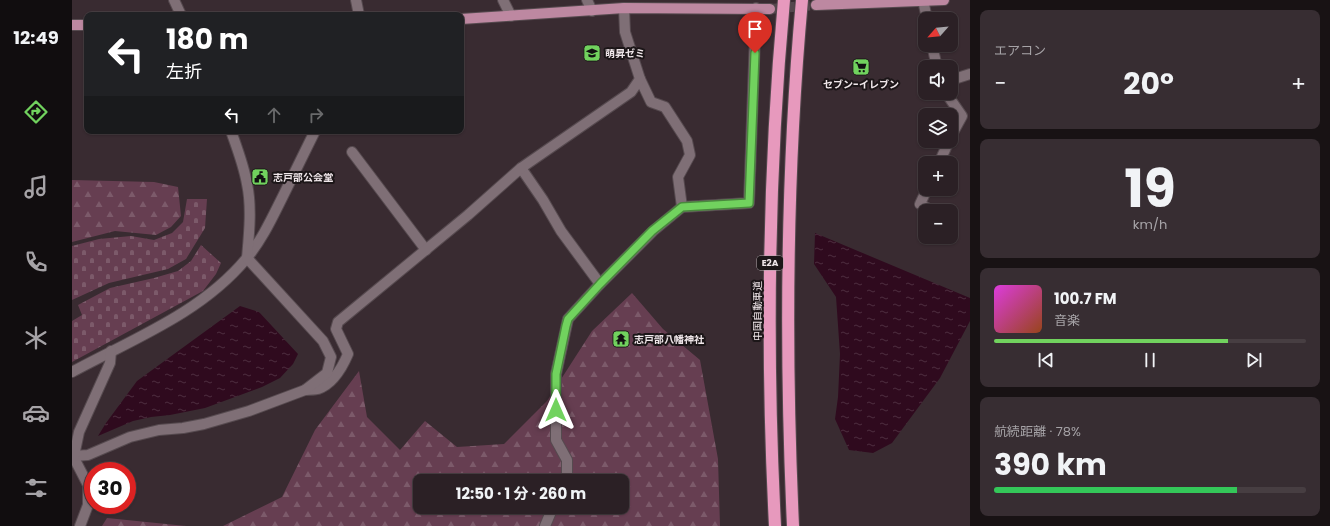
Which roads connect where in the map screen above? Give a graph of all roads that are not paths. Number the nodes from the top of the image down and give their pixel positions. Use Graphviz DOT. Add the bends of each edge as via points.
graph roads {
  1 [pos="174,0"];
  2 [pos="356,0"];
  3 [pos="503,0"];
  4 [pos="587,0"];
  5 [pos="784,0"];
  6 [pos="802,0"];
  7 [pos="923,0"];
  8 [pos="944,0"];
  9 [pos="831,2"];
  10 [pos="816,5"];
  11 [pos="624,8"];
  12 [pos="756,8"];
  13 [pos="770,8"];
  14 [pos="592,11"];
  15 [pos="180,12"];
  16 [pos="358,12"];
  17 [pos="926,12"];
  18 [pos="511,16"];
  19 [pos="464,19"];
  20 [pos="72,25"];
  21 [pos="84,25"];
  22 [pos="970,74"];
  23 [pos="958,78"];
  24 [pos="640,79"];
  25 [pos="958,110"];
  26 [pos="958,123"];
  27 [pos="232,134"];
  28 [pos="314,134"];
  29 [pos="352,152"];
  30 [pos="521,168"];
  31 [pos="682,207"];
  32 [pos="426,250"];
  33 [pos="247,258"];
  34 [pos="600,284"];
  35 [pos="111,351"];
  36 [pos="72,372"];
  37 [pos="305,390"];
  38 [pos="73,455"];
  39 [pos="567,474"];
  40 [pos="550,514"];
  41 [pos="80,526"];
  42 [pos="545,526"];
  43 [pos="775,526"];
  44 [pos="793,526"];
  1 -- 15 [label="street"];
  2 -- 16 [label="street"];
  3 -- 18 [label="street"];
  4 -- 14 [label="street"];
  5 -- 43 [label="highway, 中国自動車道 / E2A" via="776,112 769,298"];
  6 -- 44 [label="highway, E2A" via="789,204 787,296"];
  7 -- 8 [label="main road"];
  7 -- 9 [label="main road"];
  7 -- 17 [label="street"];
  9 -- 10 [label="main road"];
  11 -- 12 [label="main road"];
  11 -- 14 [label="main road"];
  11 -- 24 [label="street" via="625,32"];
  12 -- 13 [label="main road"];
  12 -- 31 [label="street" via="749,203"];
  14 -- 18 [label="main road"];
  18 -- 19 [label="main road"];
  20 -- 21 [label="main road"];
  22 -- 23 [label="street"];
  24 -- 30 [label="street" via="631,92"];
  24 -- 31 [label="street" via="651,102 665,107 687,141 690,155 678,177"];
  25 -- 26 [label="street" via="962,116"];
  27 -- 33 [label="street" via="248,185"];
  28 -- 33 [label="street" via="268,227"];
  29 -- 32 [label="street"];
  30 -- 32 [label="street"];
  30 -- 34 [label="street" via="561,231"];
  31 -- 34 [label="street" via="652,231"];
  32 -- 37 [label="street" via="338,322 336,329 348,354 341,369 331,381 317,390"];
  33 -- 35 [label="street" via="227,280 203,300"];
  33 -- 37 [label="street" via="323,341 331,357 327,373"];
  34 -- 39 [label="street" via="568,319 556,374 556,440 567,460"];
  35 -- 36 [label="street"];
  35 -- 38 [label="street" via="110,363 79,432"];
  37 -- 38 [label="street" via="249,411 204,424 159,430 130,437 88,455"];
  38 -- 41 [label="street" via="88,485 88,505"];
  40 -- 42 [label="street"];
}
